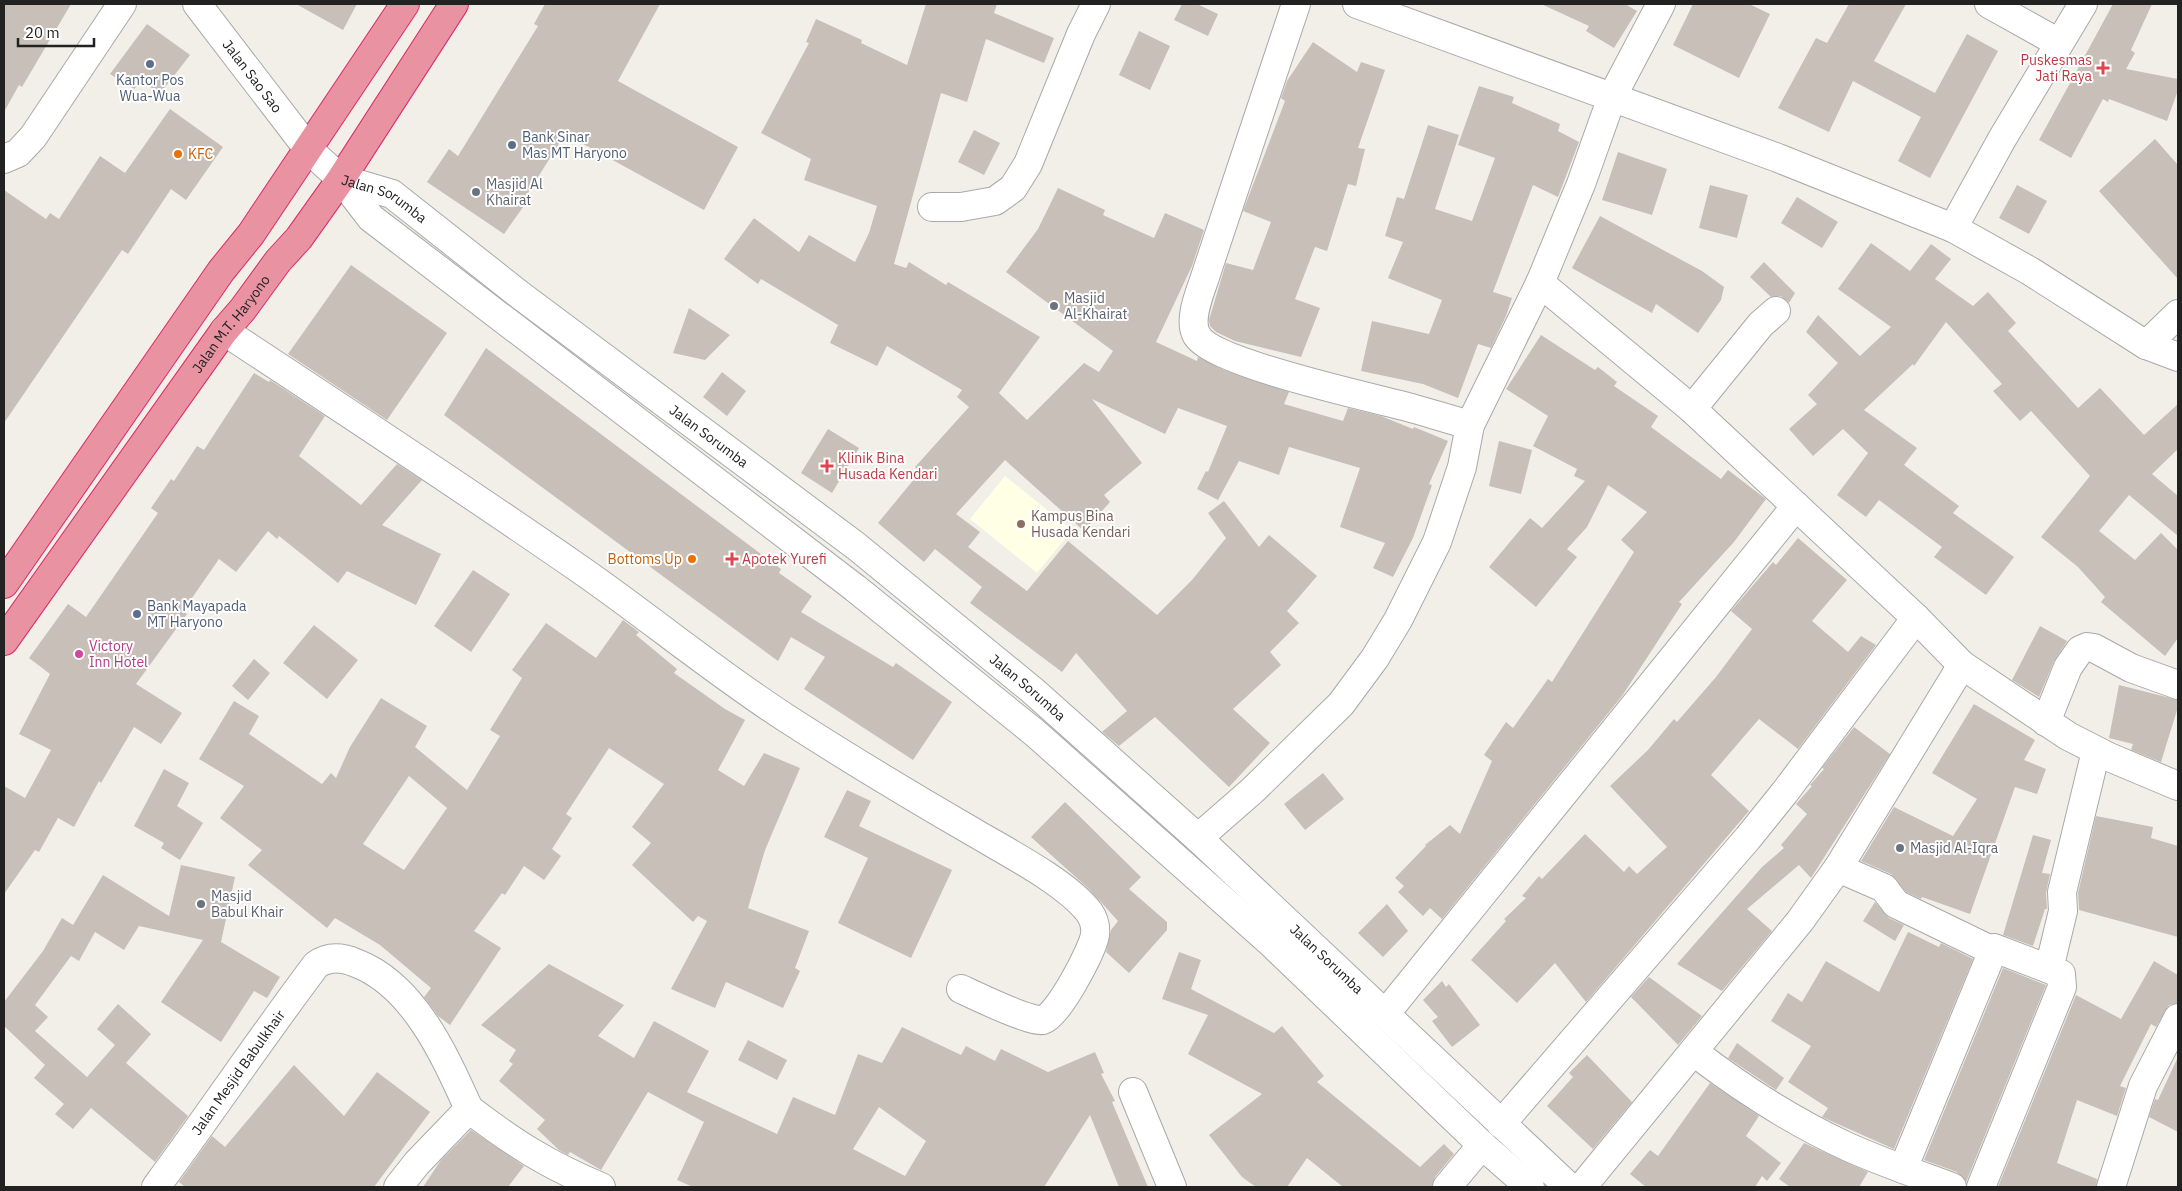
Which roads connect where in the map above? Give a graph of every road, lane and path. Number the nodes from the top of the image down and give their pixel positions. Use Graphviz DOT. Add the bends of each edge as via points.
graph roads {
  1 [pos="122,4"];
  2 [pos="197,4"];
  3 [pos="405,4"];
  4 [pos="454,4"];
  5 [pos="1096,4"];
  6 [pos="1296,4"];
  7 [pos="1357,4"];
  8 [pos="1661,4"];
  9 [pos="1989,4"];
  10 [pos="2083,4"];
  11 [pos="2059,43"];
  12 [pos="1612,97"];
  13 [pos="309,150"];
  14 [pos="4,159"];
  15 [pos="341,179"];
  16 [pos="932,207"];
  17 [pos="1953,228"];
  18 [pos="1540,283"];
  19 [pos="1776,311"];
  20 [pos="2178,314"];
  21 [pos="224,331"];
  22 [pos="2146,345"];
  23 [pos="2178,357"];
  24 [pos="1692,409"];
  25 [pos="1470,425"];
  26 [pos="1796,506"];
  27 [pos="4,584"];
  28 [pos="1916,618"];
  29 [pos="4,641"];
  30 [pos="1962,665"];
  31 [pos="2178,684"];
  32 [pos="2046,722"];
  33 [pos="2096,751"];
  34 [pos="2178,786"];
  35 [pos="1198,838"];
  36 [pos="1838,868"];
  37 [pos="1295,947"];
  38 [pos="1993,951"];
  39 [pos="2049,969"];
  40 [pos="962,989"];
  41 [pos="1386,1014"];
  42 [pos="2178,1018"];
  43 [pos="1694,1052"];
  44 [pos="1133,1092"];
  45 [pos="469,1109"];
  46 [pos="1501,1124"];
  47 [pos="1482,1145"];
  48 [pos="1903,1169"];
  49 [pos="156,1187"];
  50 [pos="398,1187"];
  51 [pos="601,1187"];
  52 [pos="1172,1187"];
  53 [pos="1447,1187"];
  54 [pos="1530,1187"];
  55 [pos="1569,1187"];
  56 [pos="1582,1187"];
  57 [pos="1952,1187"];
  58 [pos="1981,1187"];
  59 [pos="2110,1187"];
  1 -- 14 [label="street" via="33,137 18,152"];
  2 -- 13 [label="street, Jalan Sao Sao"];
  3 -- 13 [label="highway"];
  4 -- 15 [label="highway, Jalan M.T. Haryono"];
  5 -- 16 [label="street" via="1080,34 1028,164 1013,188 995,201"];
  6 -- 25 [label="street" via="1207,271 1194,329 1201,341 1225,353 1302,382 1406,406"];
  7 -- 12 [label="street"];
  8 -- 12 [label="street"];
  9 -- 11 [label="street"];
  10 -- 11 [label="street"];
  11 -- 17 [label="street"];
  12 -- 17 [label="street"];
  12 -- 18 [label="street"];
  13 -- 15 [label="street, Jalan Sao Sao"];
  13 -- 27 [label="highway" via="251,234 220,271"];
  15 -- 21 [label="highway, Jalan M.T. Haryono"];
  15 -- 35 [label="street, Jalan Sorumba" via="392,194 520,295 856,546 1032,690"];
  15 -- 37 [label="street, Jalan Sorumba" via="371,218 855,588"];
  17 -- 22 [label="street" via="2030,271"];
  18 -- 24 [label="street"];
  18 -- 25 [label="street"];
  19 -- 24 [label="street" via="1761,324"];
  20 -- 22 [label="street"];
  21 -- 29 [label="highway, Jalan M.T. Haryono"];
  21 -- 40 [label="street" via="445,475 756,698 862,766 1021,860 1073,896 1095,922 1092,948 1049,1018 1035,1021"];
  22 -- 23 [label="street"];
  24 -- 26 [label="street"];
  25 -- 35 [label="street" via="1462,467 1437,542 1375,658 1342,704"];
  26 -- 28 [label="street"];
  26 -- 41 [label="street"];
  28 -- 30 [label="street"];
  28 -- 46 [label="street" via="1760,823"];
  30 -- 32 [label="street"];
  30 -- 36 [label="street"];
  31 -- 32 [label="street" via="2131,668 2087,647 2080,650 2068,667"];
  32 -- 33 [label="street"];
  33 -- 34 [label="street"];
  33 -- 39 [label="street" via="2062,892 2063,911"];
  35 -- 37 [label="street, Jalan Sorumba"];
  36 -- 38 [label="street" via="1884,888 1896,904"];
  36 -- 43 [label="street"];
  37 -- 41 [label="street, Jalan Sorumba"];
  37 -- 47 [label="street, Jalan Sorumba"];
  38 -- 39 [label="street" via="1994,948"];
  38 -- 48 [label="street"];
  39 -- 58 [label="street" via="2061,974 2062,987"];
  41 -- 46 [label="street, Jalan Sorumba"];
  42 -- 59 [label="street" via="2143,1086"];
  43 -- 48 [label="street" via="1773,1107 1845,1146"];
  43 -- 56 [label="street"];
  44 -- 52 [label="street"];
  45 -- 49 [label="street, Jalan Mesjid Babulkhair" via="430,1030 395,988 372,969 350,960 324,959 278,1016"];
  45 -- 50 [label="street"];
  45 -- 51 [label="street" via="517,1146"];
  46 -- 55 [label="street, Jalan Sorumba"];
  47 -- 53 [label="street"];
  47 -- 54 [label="street, Jalan Sorumba"];
  48 -- 57 [label="street"];
}
